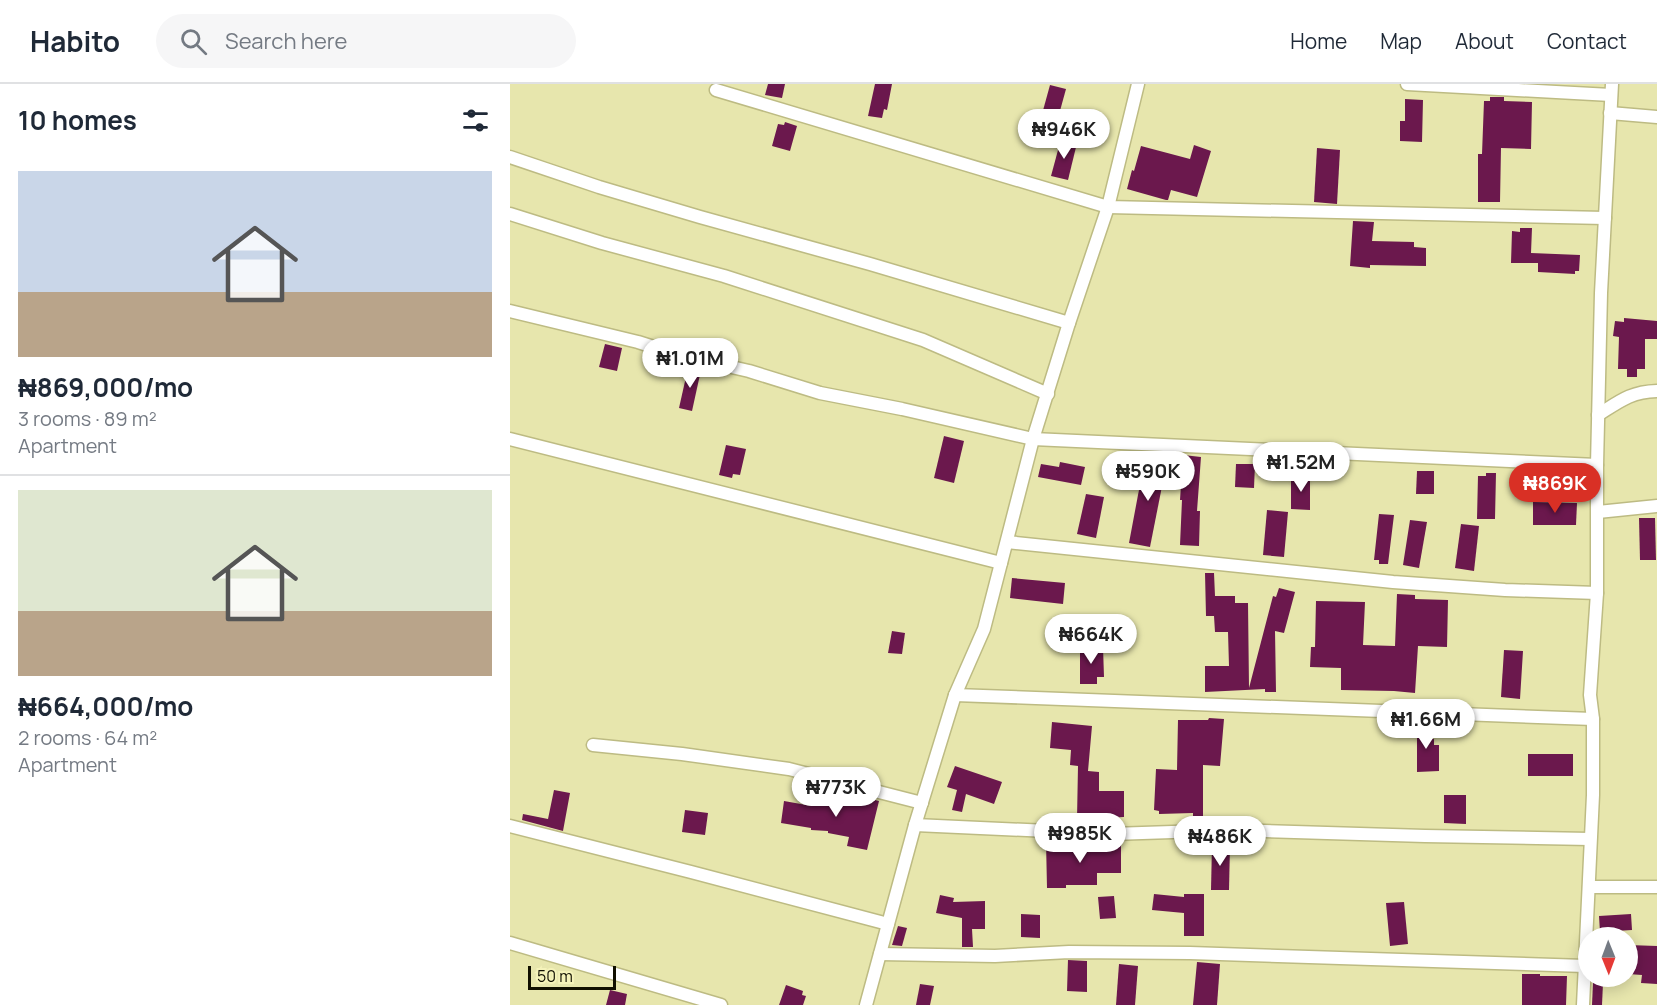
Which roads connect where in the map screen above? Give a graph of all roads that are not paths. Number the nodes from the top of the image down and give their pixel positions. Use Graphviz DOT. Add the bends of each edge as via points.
graph roads {
  1 [pos="1138,84"];
  2 [pos="1407,84"];
  3 [pos="1611,89"];
  4 [pos="716,90"];
  5 [pos="1610,113"];
  6 [pos="1657,117"];
  7 [pos="510,157"];
  8 [pos="1108,207"];
  9 [pos="510,214"];
  10 [pos="1605,218"];
  11 [pos="510,311"];
  12 [pos="1069,323"];
  13 [pos="1657,390"];
  14 [pos="1048,394"];
  15 [pos="1598,415"];
  16 [pos="510,439"];
  17 [pos="1033,439"];
  18 [pos="1597,465"];
  19 [pos="1657,506"];
  20 [pos="1598,512"];
  21 [pos="1007,542"];
  22 [pos="1001,563"];
  23 [pos="1597,593"];
  24 [pos="955,695"];
  25 [pos="1593,719"];
  26 [pos="593,745"];
  27 [pos="922,803"];
  28 [pos="915,825"];
  29 [pos="510,826"];
  30 [pos="1590,839"];
  31 [pos="1589,887"];
  32 [pos="1657,887"];
  33 [pos="888,924"];
  34 [pos="1587,927"];
  35 [pos="510,943"];
  36 [pos="880,954"];
  37 [pos="1578,966"];
  38 [pos="1584,987"];
  39 [pos="721,1005"];
  40 [pos="866,1005"];
  41 [pos="1583,1005"];
  1 -- 8 [label="street"];
  2 -- 3 [label="street"];
  3 -- 5 [label="street"];
  4 -- 8 [label="street"];
  5 -- 6 [label="street"];
  5 -- 10 [label="street"];
  7 -- 12 [label="street" via="700,217"];
  8 -- 10 [label="street"];
  8 -- 12 [label="street"];
  9 -- 14 [label="street" via="724,276 923,340"];
  10 -- 15 [label="street"];
  11 -- 17 [label="street" via="749,371 820,393"];
  12 -- 14 [label="street"];
  13 -- 15 [label="street" via="1640,391"];
  14 -- 17 [label="street"];
  15 -- 18 [label="street"];
  16 -- 22 [label="street"];
  17 -- 18 [label="street"];
  17 -- 21 [label="street"];
  18 -- 20 [label="street"];
  19 -- 20 [label="street"];
  20 -- 23 [label="street"];
  21 -- 22 [label="street"];
  21 -- 23 [label="street" via="1393,582"];
  22 -- 24 [label="street" via="984,629"];
  23 -- 25 [label="street" via="1590,695"];
  24 -- 25 [label="street"];
  24 -- 27 [label="street"];
  25 -- 30 [label="street"];
  26 -- 27 [label="street" via="789,769"];
  27 -- 28 [label="street"];
  28 -- 30 [label="street" via="1112,834 1233,830"];
  28 -- 33 [label="street"];
  29 -- 33 [label="street"];
  30 -- 31 [label="street"];
  31 -- 32 [label="street"];
  31 -- 34 [label="street"];
  33 -- 36 [label="street"];
  35 -- 39 [label="street"];
  36 -- 37 [label="street" via="1190,953"];
  36 -- 40 [label="street"];
  38 -- 41 [label="street"];
}
